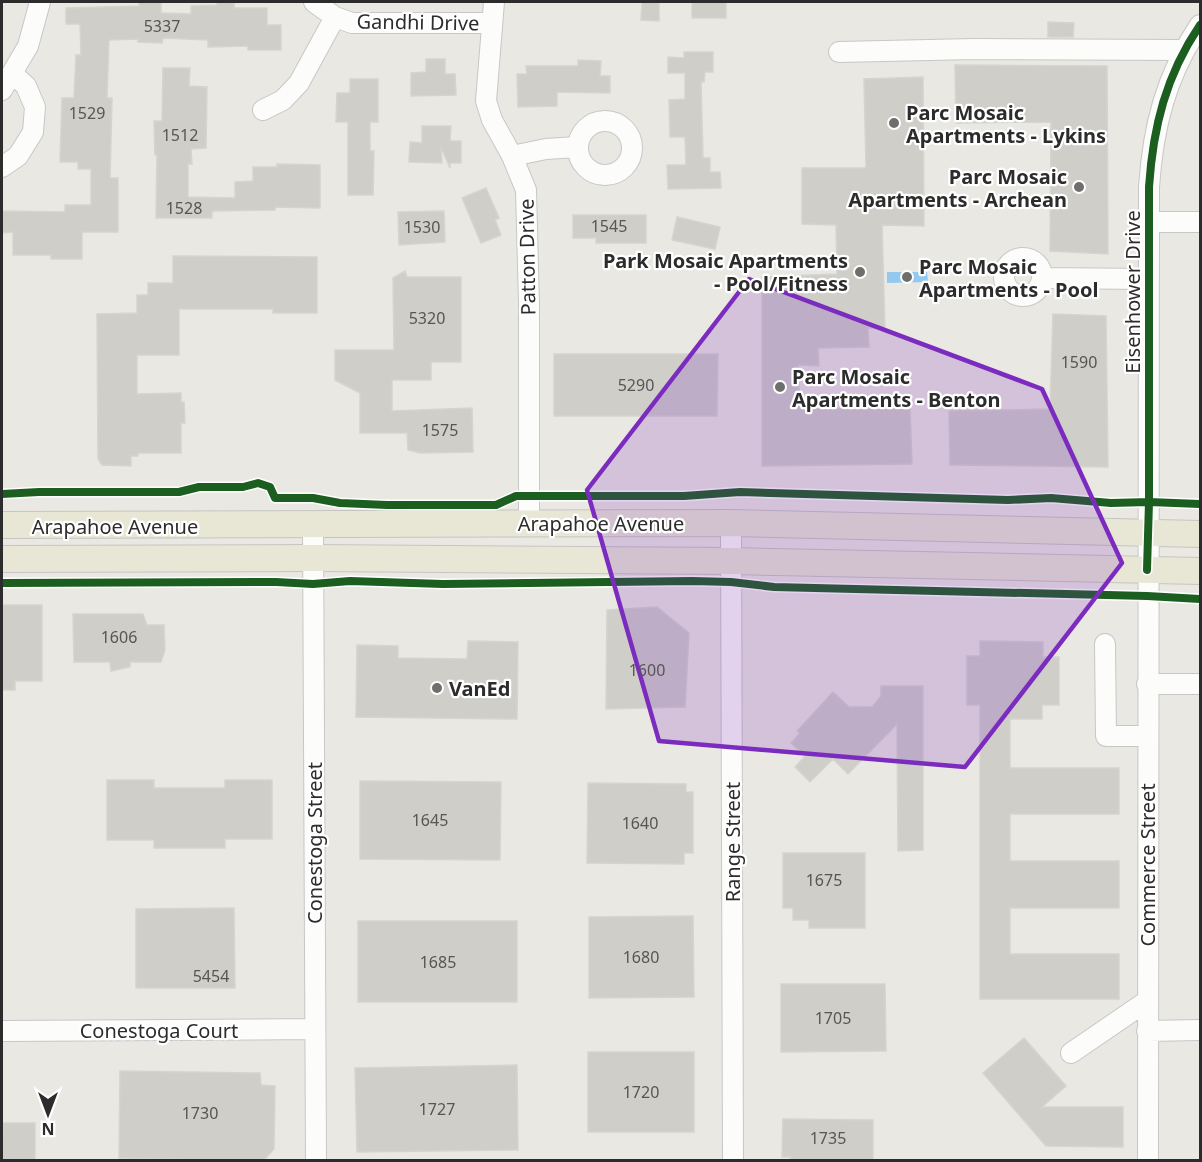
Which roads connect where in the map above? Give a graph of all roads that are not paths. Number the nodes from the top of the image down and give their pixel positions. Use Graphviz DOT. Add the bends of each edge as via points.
graph roads {
  1 [pos="40,2"];
  2 [pos="314,2"];
  3 [pos="494,2"];
  4 [pos="335,17"];
  5 [pos="491,23"];
  6 [pos="1200,24"];
  7 [pos="1183,50"];
  8 [pos="839,52"];
  9 [pos="7,82"];
  10 [pos="263,110"];
  11 [pos="578,147"];
  12 [pos="512,156"];
  13 [pos="2,166"];
  14 [pos="1149,222"];
  15 [pos="1200,222"];
  16 [pos="1043,278"];
  17 [pos="1149,279"];
  18 [pos="528,523"];
  19 [pos="731,523"];
  20 [pos="2,525"];
  21 [pos="313,525"];
  22 [pos="1148,532"];
  23 [pos="1200,534"];
  24 [pos="2,558"];
  25 [pos="313,558"];
  26 [pos="731,561"];
  27 [pos="1147,570"];
  28 [pos="1200,571"];
  29 [pos="1105,644"];
  30 [pos="1147,684"];
  31 [pos="1200,684"];
  32 [pos="1147,736"];
  33 [pos="1148,1001"];
  34 [pos="315,1029"];
  35 [pos="1148,1030"];
  36 [pos="1200,1030"];
  37 [pos="2,1031"];
  38 [pos="1071,1053"];
  39 [pos="316,1161"];
  40 [pos="733,1161"];
  41 [pos="1148,1161"];
  1 -- 9 [label="street" via="28,46"];
  2 -- 4 [label="street, Gandhi Drive"];
  3 -- 5 [label="street, Patton Drive"];
  4 -- 5 [label="street, Gandhi Drive" via="352,23"];
  4 -- 10 [label="street" via="299,83 283,100"];
  5 -- 12 [label="street, Patton Drive" via="486,101"];
  6 -- 7 [label="street, Eisenhower Drive"];
  7 -- 8 [label="street"];
  7 -- 14 [label="street, Eisenhower Drive" via="1165,95 1152,147"];
  9 -- 13 [label="street" via="26,87 35,107 33,132 18,156"];
  11 -- 12 [label="street"];
  12 -- 18 [label="street, Patton Drive" via="526,190 528,228"];
  14 -- 15 [label="street"];
  14 -- 17 [label="street, Eisenhower Drive"];
  16 -- 17 [label="street"];
  17 -- 22 [label="street, Eisenhower Drive"];
  18 -- 19 [label="main road, Arapahoe Avenue"];
  18 -- 21 [label="main road, Arapahoe Avenue"];
  19 -- 22 [label="main road, Arapahoe Avenue"];
  19 -- 26 [label="street, Range Street"];
  20 -- 21 [label="main road, Arapahoe Avenue"];
  21 -- 25 [label="street, Conestoga Street"];
  22 -- 23 [label="main road, Arapahoe Avenue"];
  22 -- 27 [label="street, Eisenhower Drive"];
  24 -- 25 [label="main road, Arapahoe Avenue"];
  25 -- 26 [label="main road, Arapahoe Avenue"];
  25 -- 34 [label="street, Conestoga Street"];
  26 -- 27 [label="main road, Arapahoe Avenue"];
  26 -- 40 [label="street, Range Street"];
  27 -- 28 [label="main road, Arapahoe Avenue"];
  27 -- 30 [label="street, Commerce Street"];
  29 -- 32 [label="street" via="1106,736"];
  30 -- 31 [label="street"];
  30 -- 32 [label="street, Commerce Street"];
  32 -- 33 [label="street, Commerce Street"];
  33 -- 35 [label="street, Commerce Street"];
  33 -- 38 [label="street"];
  34 -- 37 [label="street, Conestoga Court"];
  34 -- 39 [label="street, Conestoga Street"];
  35 -- 36 [label="street"];
  35 -- 41 [label="street, Commerce Street"];
}
